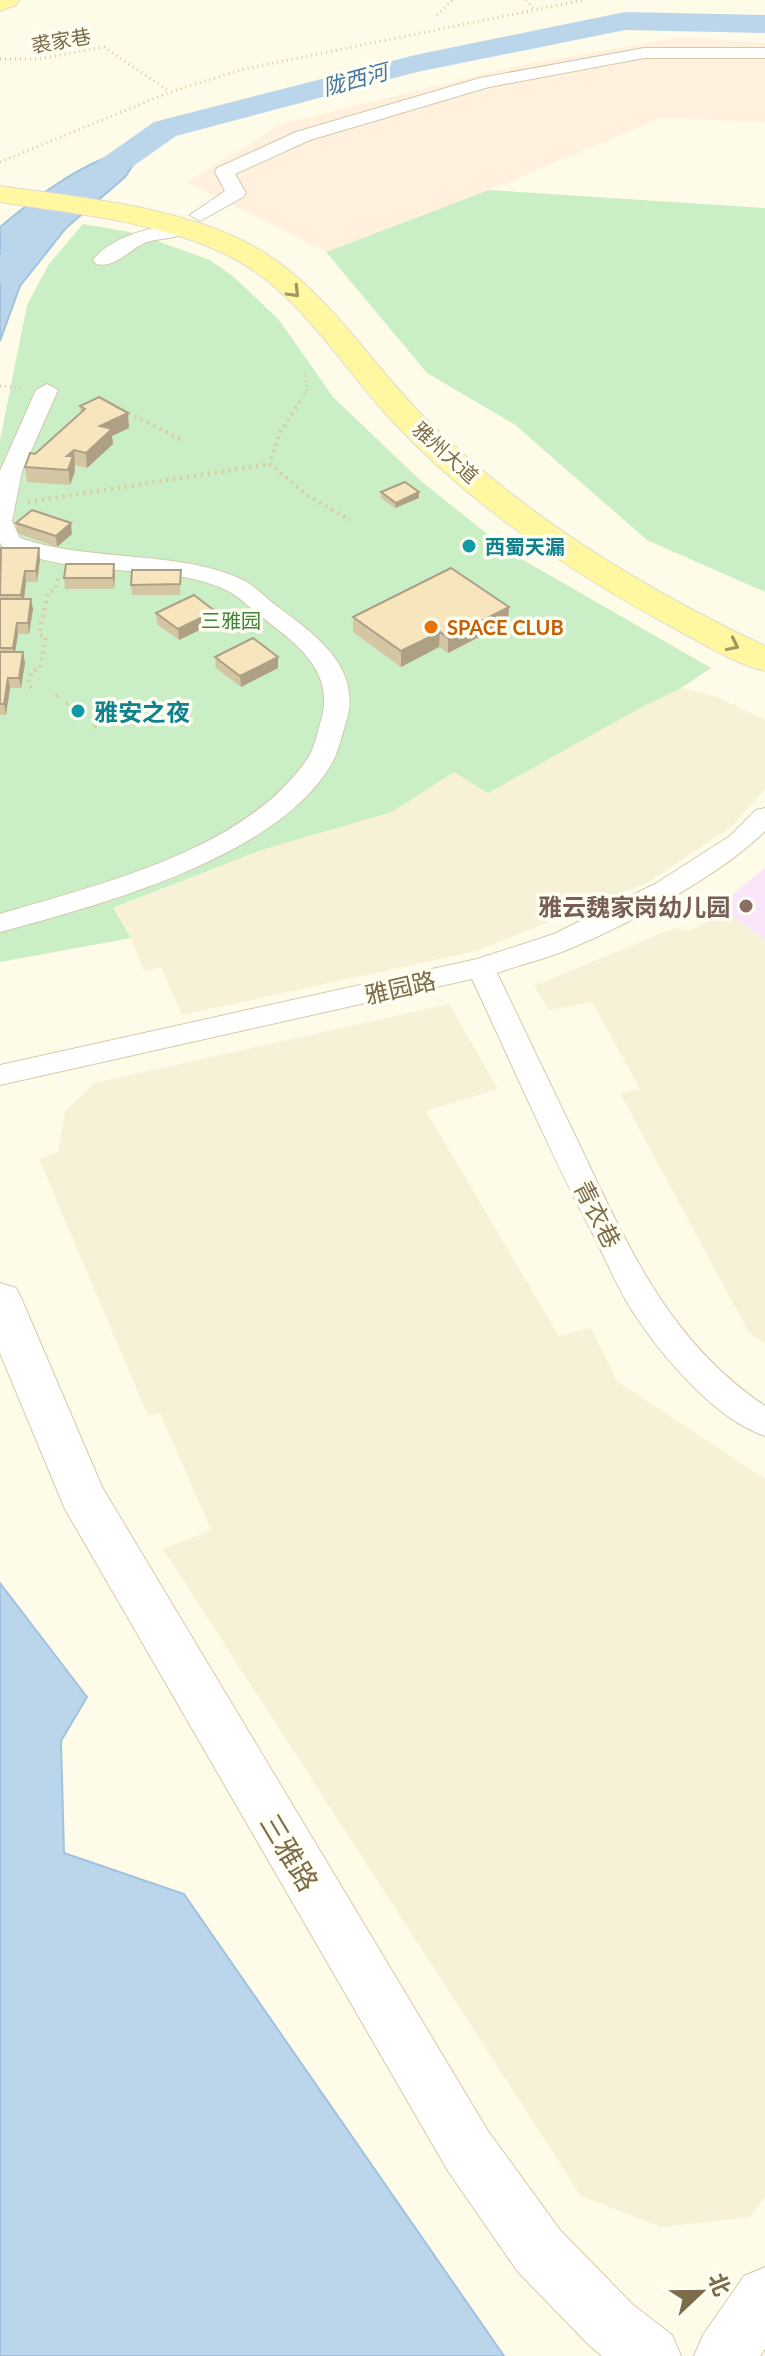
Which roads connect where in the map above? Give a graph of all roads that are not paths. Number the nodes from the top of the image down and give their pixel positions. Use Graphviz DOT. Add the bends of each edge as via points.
graph roads {
  1 [pos="7,0"];
  2 [pos="0,4"];
  3 [pos="765,53"];
  4 [pos="0,179"];
  5 [pos="0,194"];
  6 [pos="173,216"];
  7 [pos="103,260"];
  8 [pos="47,390"];
  9 [pos="765,634"];
  10 [pos="765,660"];
  11 [pos="765,816"];
  12 [pos="0,923"];
  13 [pos="481,968"];
  14 [pos="0,1075"];
  15 [pos="0,1300"];
  16 [pos="765,1423"];
  17 [pos="765,2297"];
  18 [pos="651,2356"];
  19 [pos="724,2356"];
  1 -- 2 [label="main road"];
  3 -- 6 [label="street" via="644,53 471,86 303,136 224,172 236,193"];
  4 -- 6 [label="main road"];
  5 -- 6 [label="main road"];
  6 -- 7 [label="street" via="166,234 143,236"];
  6 -- 9 [label="main road, 雅州大道" via="243,230 303,264 439,422 550,515 676,594"];
  6 -- 10 [label="main road, 雅州大道, one-way" via="243,251 289,285 417,428 529,524 658,606"];
  8 -- 12 [label="street" via="11,471 1,521 11,542 36,554 193,573 236,586 318,648 338,697 322,758 302,787 266,820 226,844"];
  11 -- 13 [label="street, 雅园路" via="739,842 664,890 564,941"];
  13 -- 14 [label="street, 雅园路"];
  13 -- 16 [label="street, 青衣巷" via="647,1308 681,1353"];
  15 -- 18 [label="street, 三雅路" via="95,1520 468,2151 539,2251 611,2325"];
  17 -- 19 [label="street"];
}
